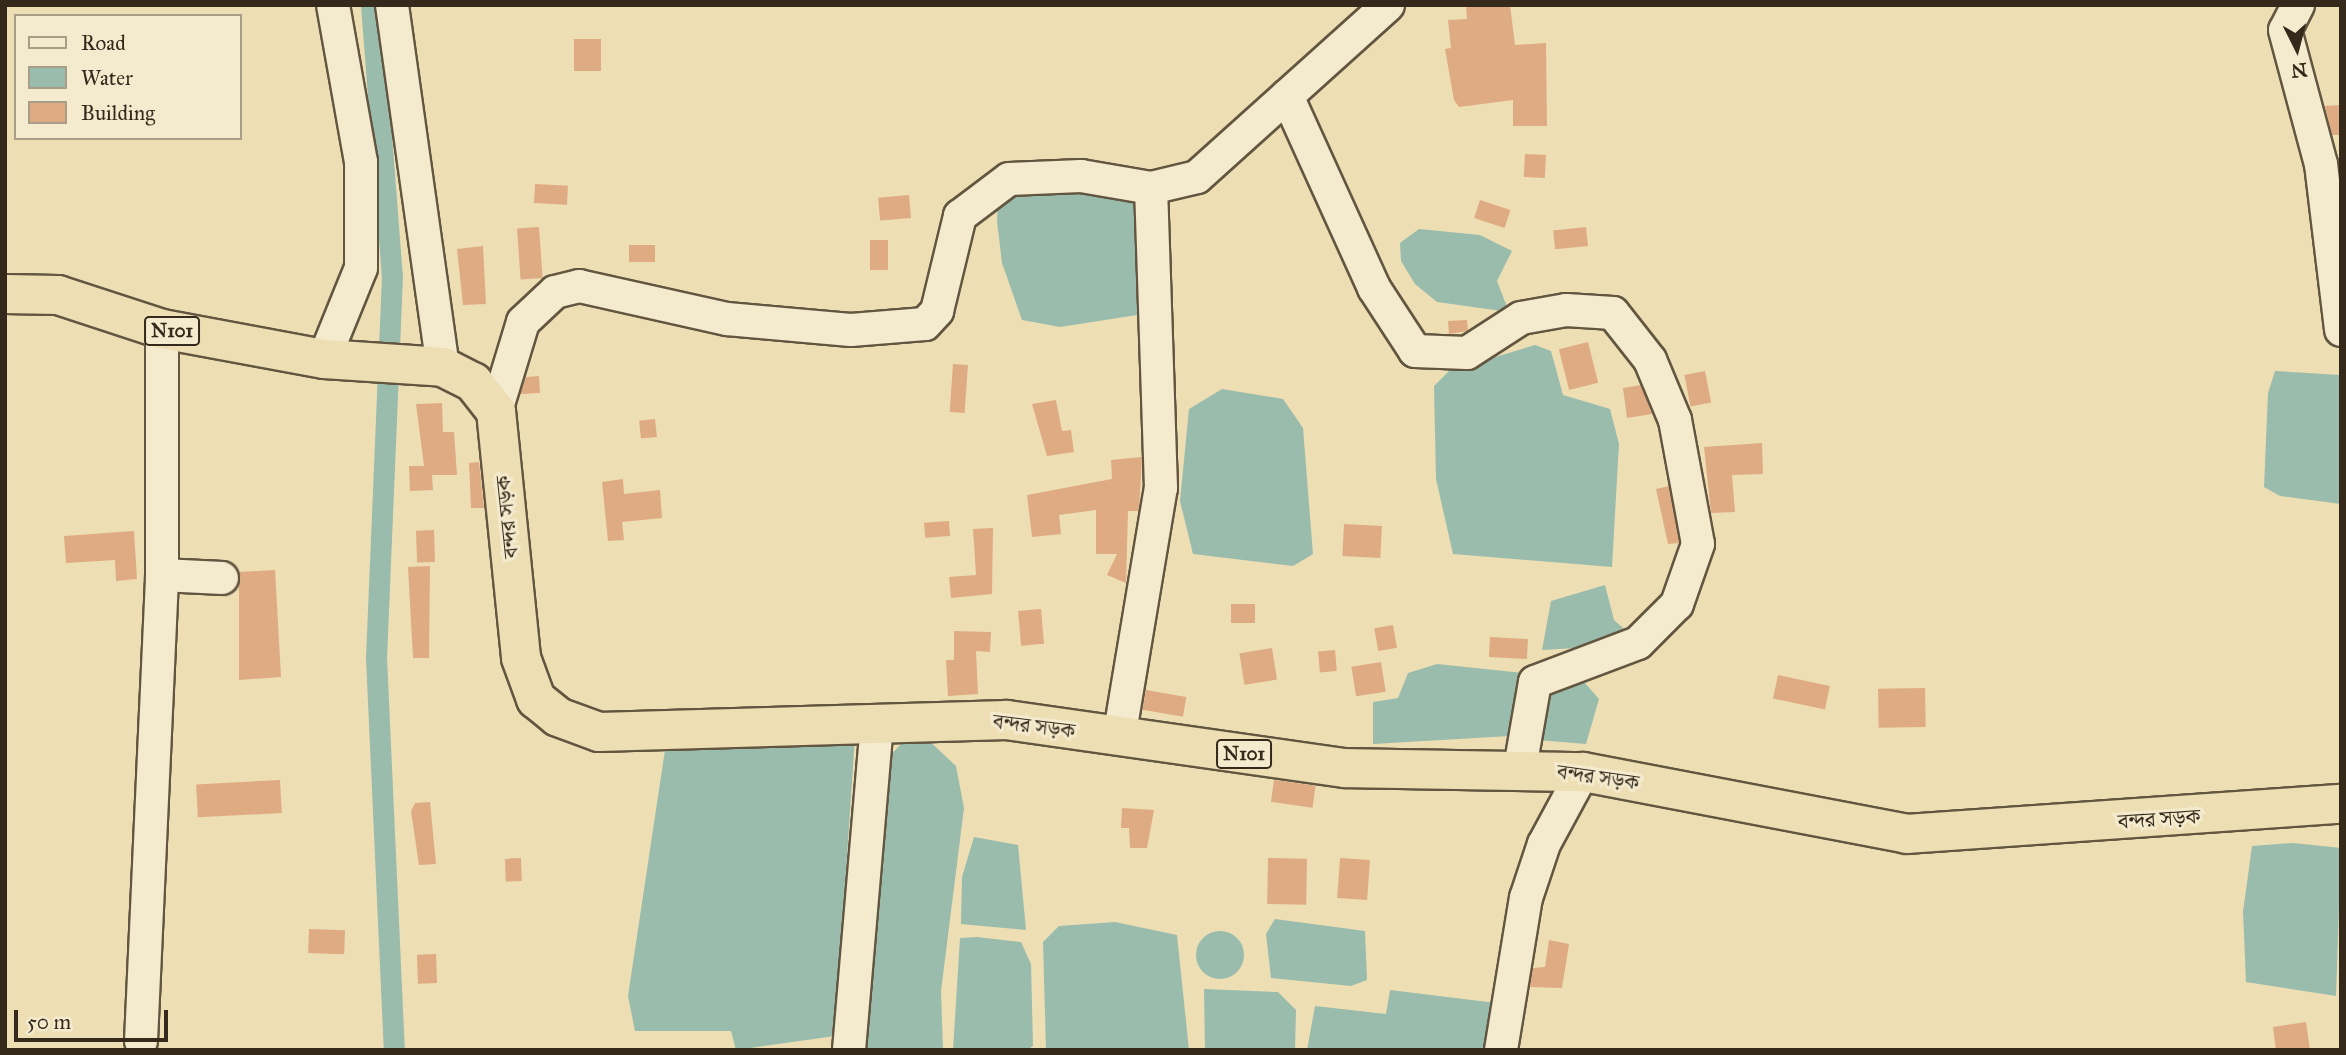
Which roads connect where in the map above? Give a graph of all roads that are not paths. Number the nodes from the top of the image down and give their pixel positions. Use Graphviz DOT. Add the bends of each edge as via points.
graph roads {
  1 [pos="333,5"];
  2 [pos="392,5"];
  3 [pos="1388,5"];
  4 [pos="2298,5"];
  5 [pos="1287,96"];
  6 [pos="1151,188"];
  7 [pos="5,294"];
  8 [pos="162,329"];
  9 [pos="2341,331"];
  10 [pos="332,359"];
  11 [pos="432,366"];
  12 [pos="496,411"];
  13 [pos="162,575"];
  14 [pos="222,578"];
  15 [pos="877,722"];
  16 [pos="1119,737"];
  17 [pos="1520,768"];
  18 [pos="1583,772"];
  19 [pos="2341,804"];
  20 [pos="141,1041"];
  21 [pos="849,1050"];
  22 [pos="1500,1050"];
  1 -- 10 [label="street" via="360,162 361,268"];
  2 -- 11 [label="street"];
  3 -- 5 [label="street"];
  4 -- 9 [label="street" via="2285,30 2321,164"];
  5 -- 6 [label="street" via="1196,177"];
  5 -- 17 [label="street" via="1374,288 1415,351 1467,353 1521,318 1566,310 1613,313 1650,360 1675,420 1698,544 1677,604 1638,643 1535,682"];
  6 -- 12 [label="street" via="1081,176 1009,178 960,216 937,311 925,324 851,330 727,319 579,286 555,292 523,322"];
  6 -- 16 [label="street" via="1161,488"];
  7 -- 8 [label="highway, N101" via="58,295"];
  8 -- 10 [label="highway, N101"];
  8 -- 13 [label="street"];
  10 -- 11 [label="highway, N101"];
  11 -- 12 [label="highway, N101" via="473,382"];
  12 -- 15 [label="highway, বন্দর সড়ক / N101" via="521,658 536,699 551,711 599,732"];
  13 -- 14 [label="street"];
  13 -- 20 [label="street"];
  15 -- 16 [label="highway, বন্দর সড়ক / N101" via="1007,720"];
  15 -- 21 [label="street"];
  16 -- 17 [label="highway, বন্দর সড়ক / N101" via="1345,768"];
  17 -- 18 [label="highway, বন্দর সড়ক / N101"];
  18 -- 19 [label="highway, বন্দর সড়ক / N101" via="1907,834"];
  18 -- 22 [label="street" via="1544,844 1526,898"];
}
